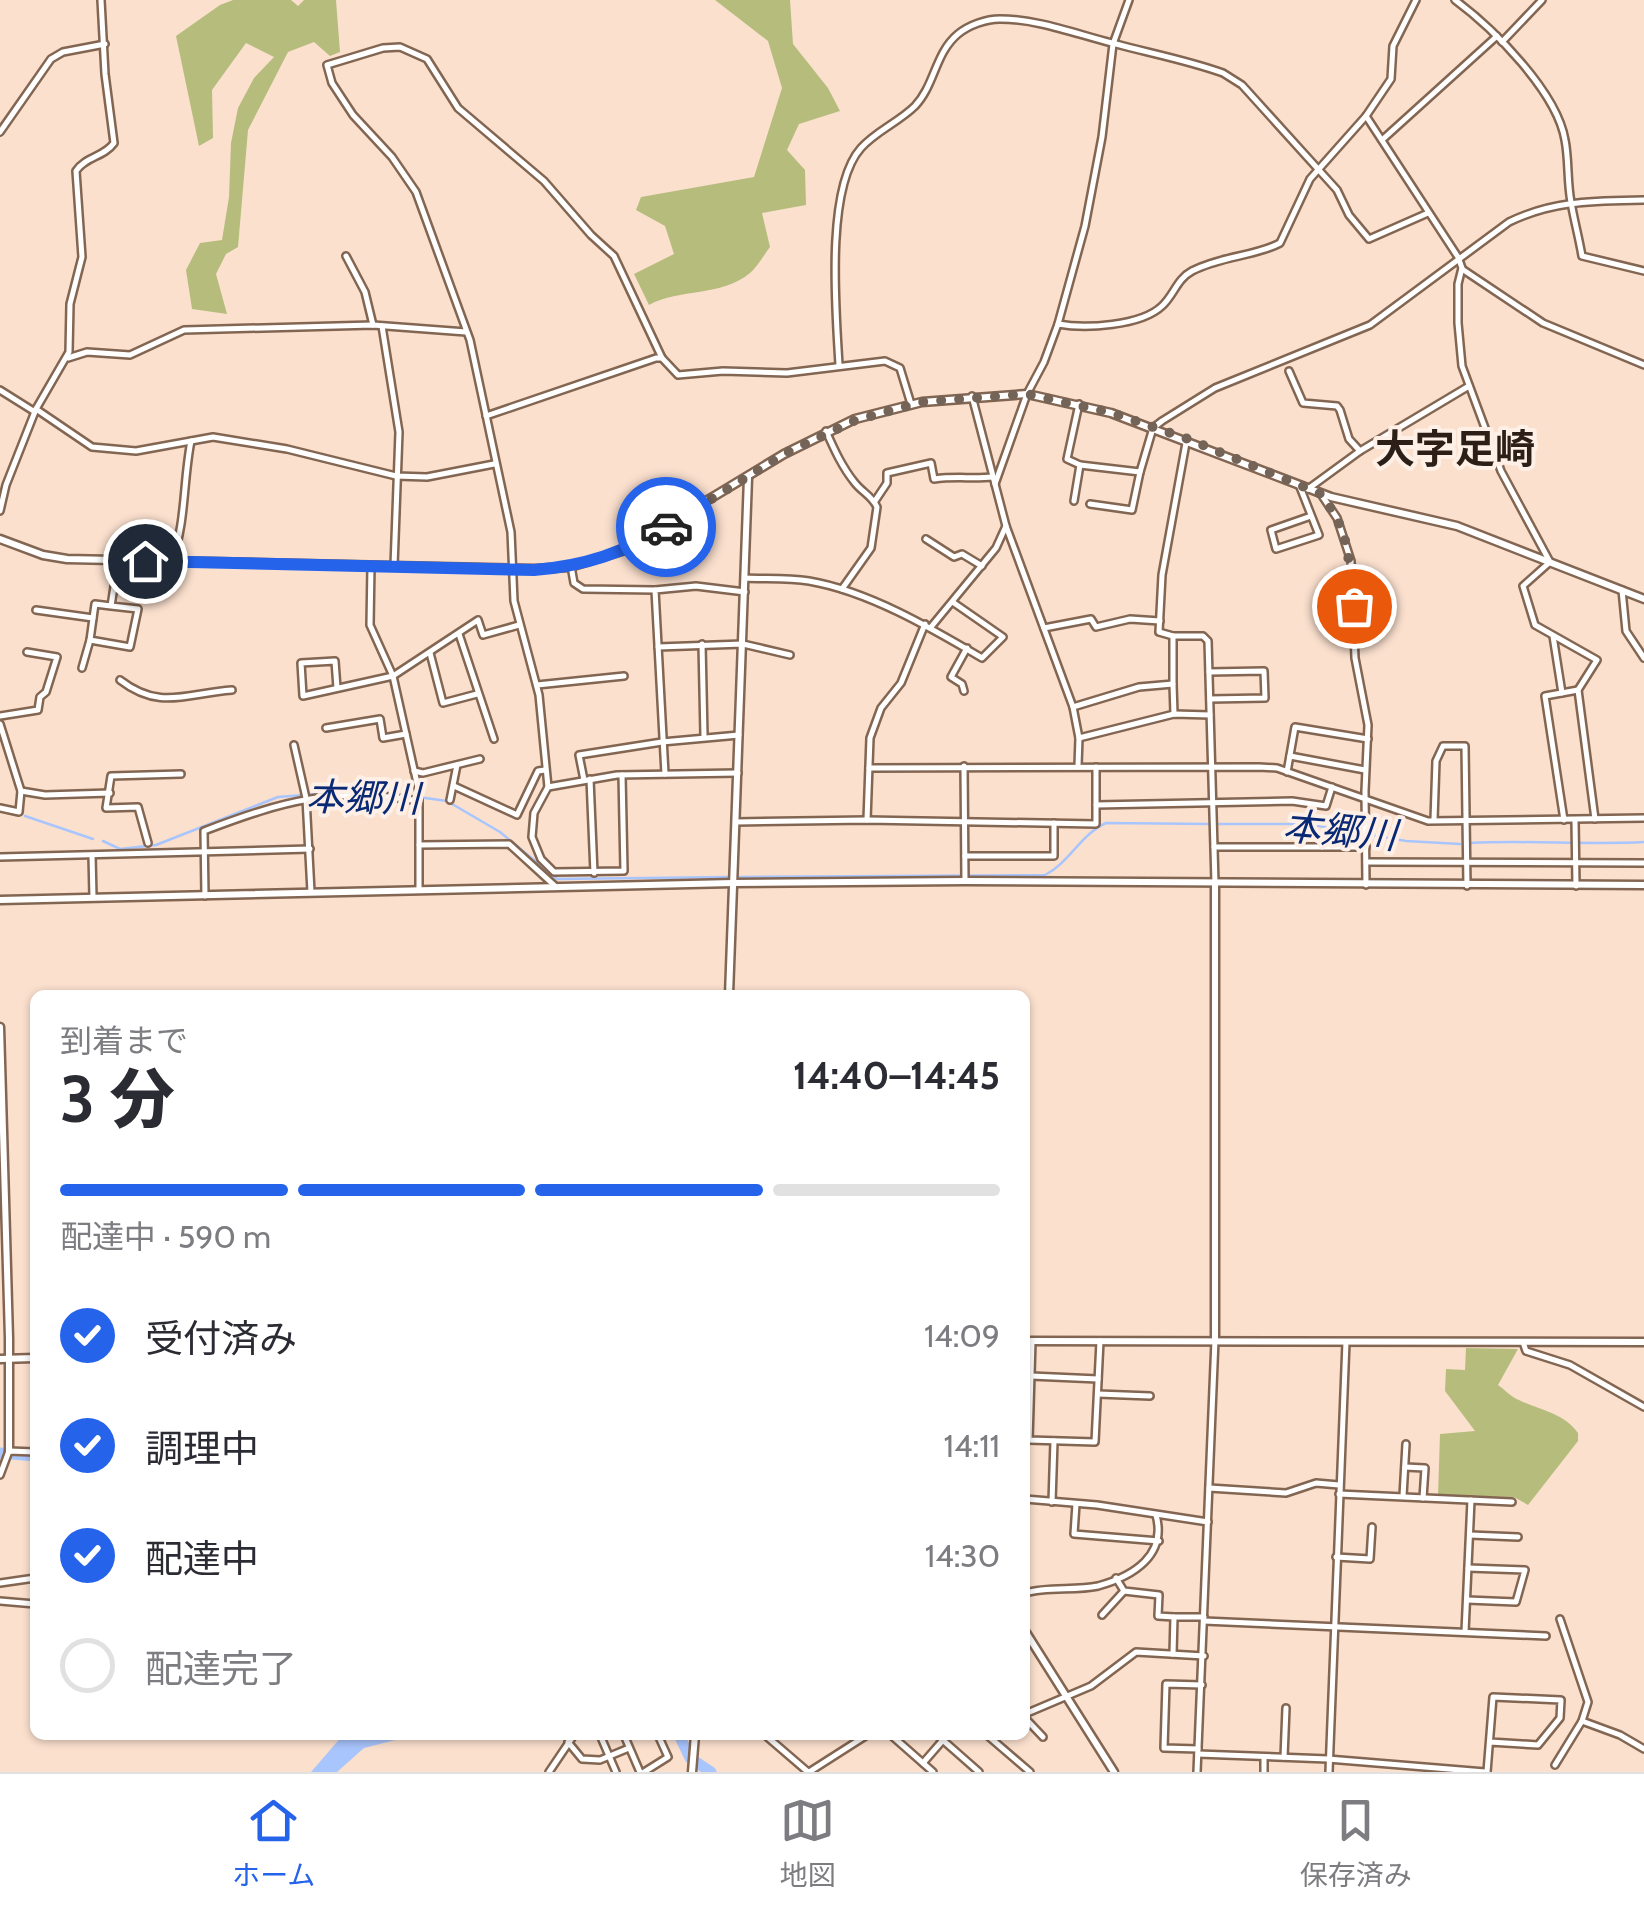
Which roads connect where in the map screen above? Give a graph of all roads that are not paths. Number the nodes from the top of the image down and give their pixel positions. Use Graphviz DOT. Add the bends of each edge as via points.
graph roads {
  1 [pos="101,0"];
  2 [pos="1129,0"];
  3 [pos="1416,0"];
  4 [pos="1456,0"];
  5 [pos="1542,0"];
  6 [pos="1499,39"];
  7 [pos="105,44"];
  8 [pos="1112,44"];
  9 [pos="1366,116"];
  10 [pos="0,132"];
  11 [pos="1382,140"];
  12 [pos="1318,170"];
  13 [pos="1644,200"];
  14 [pos="1571,202"];
  15 [pos="1428,212"];
  16 [pos="346,256"];
  17 [pos="1458,257"];
  18 [pos="1462,268"];
  19 [pos="1644,271"];
  20 [pos="1058,324"];
  21 [pos="373,325"];
  22 [pos="382,326"];
  23 [pos="466,332"];
  24 [pos="662,358"];
  25 [pos="65,359"];
  26 [pos="839,365"];
  27 [pos="1644,365"];
  28 [pos="1289,370"];
  29 [pos="1470,385"];
  30 [pos="0,390"];
  31 [pos="1027,394"];
  32 [pos="972,396"];
  33 [pos="912,404"];
  34 [pos="1079,404"];
  35 [pos="36,410"];
  36 [pos="486,416"];
  37 [pos="1153,428"];
  38 [pos="826,431"];
  39 [pos="1188,439"];
  40 [pos="192,441"];
  41 [pos="1360,451"];
  42 [pos="494,464"];
  43 [pos="1080,465"];
  44 [pos="1140,472"];
  45 [pos="396,476"];
  46 [pos="748,477"];
  47 [pos="994,480"];
  48 [pos="1304,488"];
  49 [pos="1321,494"];
  50 [pos="875,501"];
  51 [pos="1074,501"];
  52 [pos="1090,504"];
  53 [pos="0,511"];
  54 [pos="1311,516"];
  55 [pos="1006,526"];
  56 [pos="0,539"];
  57 [pos="926,539"];
  58 [pos="118,561"];
  59 [pos="172,562"];
  60 [pos="1550,562"];
  61 [pos="371,566"];
  62 [pos="394,566"];
  63 [pos="572,566"];
  64 [pos="982,566"];
  65 [pos="512,569"];
  66 [pos="745,578"];
  67 [pos="842,589"];
  68 [pos="655,590"];
  69 [pos="1622,590"];
  70 [pos="745,592"];
  71 [pos="1644,599"];
  72 [pos="954,603"];
  73 [pos="110,606"];
  74 [pos="36,610"];
  75 [pos="93,618"];
  76 [pos="1160,621"];
  77 [pos="519,625"];
  78 [pos="928,626"];
  79 [pos="1044,628"];
  80 [pos="459,634"];
  81 [pos="1553,635"];
  82 [pos="1173,636"];
  83 [pos="90,640"];
  84 [pos="702,644"];
  85 [pos="743,644"];
  86 [pos="658,647"];
  87 [pos="967,648"];
  88 [pos="26,652"];
  89 [pos="430,654"];
  90 [pos="790,655"];
  91 [pos="1644,658"];
  92 [pos="82,668"];
  93 [pos="1209,672"];
  94 [pos="393,676"];
  95 [pos="624,676"];
  96 [pos="120,680"];
  97 [pos="1173,684"];
  98 [pos="537,685"];
  99 [pos="337,688"];
  100 [pos="232,690"];
  101 [pos="1578,690"];
  102 [pos="964,691"];
  103 [pos="1562,692"];
  104 [pos="478,694"];
  105 [pos="1210,699"];
  106 [pos="1073,707"];
  107 [pos="1174,714"];
  108 [pos="1210,715"];
  109 [pos="0,716"];
  110 [pos="0,724"];
  111 [pos="326,728"];
  112 [pos="406,734"];
  113 [pos="739,734"];
  114 [pos="704,738"];
  115 [pos="1078,738"];
  116 [pos="494,739"];
  117 [pos="1368,739"];
  118 [pos="662,742"];
  119 [pos="294,744"];
  120 [pos="1290,756"];
  121 [pos="480,759"];
  122 [pos="457,765"];
  123 [pos="964,766"];
  124 [pos="1078,766"];
  125 [pos="1096,767"];
  126 [pos="1213,767"];
  127 [pos="868,768"];
  128 [pos="545,770"];
  129 [pos="1366,770"];
  130 [pos="414,771"];
  131 [pos="1287,772"];
  132 [pos="181,774"];
  133 [pos="665,774"];
  134 [pos="738,774"];
  135 [pos="622,775"];
  136 [pos="587,779"];
  137 [pos="454,786"];
  138 [pos="548,787"];
  139 [pos="1332,787"];
  140 [pos="21,791"];
  141 [pos="110,793"];
  142 [pos="306,794"];
  143 [pos="450,800"];
  144 [pos="1365,800"];
  145 [pos="419,801"];
  146 [pos="1214,802"];
  147 [pos="1096,804"];
  148 [pos="0,808"];
  149 [pos="1644,818"];
  150 [pos="1596,819"];
  151 [pos="867,820"];
  152 [pos="1564,820"];
  153 [pos="1576,820"];
  154 [pos="965,821"];
  155 [pos="1434,821"];
  156 [pos="736,822"];
  157 [pos="1464,822"];
  158 [pos="1054,823"];
  159 [pos="148,843"];
  160 [pos="1366,844"];
  161 [pos="419,845"];
  162 [pos="1214,847"];
  163 [pos="310,849"];
  164 [pos="204,852"];
  165 [pos="92,855"];
  166 [pos="965,856"];
  167 [pos="0,857"];
  168 [pos="1366,862"];
  169 [pos="1466,863"];
  170 [pos="1576,863"];
  171 [pos="1644,863"];
  172 [pos="554,872"];
  173 [pos="594,872"];
  174 [pos="549,881"];
  175 [pos="966,881"];
  176 [pos="734,883"];
  177 [pos="1215,884"];
  178 [pos="1366,885"];
  179 [pos="1467,886"];
  180 [pos="1576,886"];
  181 [pos="1644,886"];
  182 [pos="557,887"];
  183 [pos="420,890"];
  184 [pos="311,892"];
  185 [pos="205,896"];
  186 [pos="93,898"];
  187 [pos="0,900"];
  188 [pos="729,990"];
  189 [pos="0,1028"];
  190 [pos="0,1058"];
  191 [pos="2,1157"];
  192 [pos="3,1260"];
  193 [pos="1215,1340"];
  194 [pos="1030,1341"];
  195 [pos="1100,1341"];
  196 [pos="1346,1342"];
  197 [pos="1523,1342"];
  198 [pos="1644,1342"];
  199 [pos="30,1358"];
  200 [pos="4,1359"];
  201 [pos="1030,1376"];
  202 [pos="1098,1379"];
  203 [pos="1098,1394"];
  204 [pos="1150,1396"];
  205 [pos="1644,1403"];
  206 [pos="1030,1440"];
  207 [pos="1054,1441"];
  208 [pos="1406,1444"];
  209 [pos="8,1452"];
  210 [pos="30,1452"];
  211 [pos="1405,1467"];
  212 [pos="0,1475"];
  213 [pos="1339,1485"];
  214 [pos="1210,1488"];
  215 [pos="1339,1494"];
  216 [pos="1403,1497"];
  217 [pos="1423,1498"];
  218 [pos="1030,1500"];
  219 [pos="1471,1500"];
  220 [pos="1052,1502"];
  221 [pos="1512,1502"];
  222 [pos="1076,1504"];
  223 [pos="1156,1515"];
  224 [pos="1208,1522"];
  225 [pos="1372,1527"];
  226 [pos="1470,1535"];
  227 [pos="1518,1537"];
  228 [pos="1159,1542"];
  229 [pos="1336,1557"];
  230 [pos="1468,1568"];
  231 [pos="1116,1578"];
  232 [pos="30,1579"];
  233 [pos="0,1583"];
  234 [pos="1124,1591"];
  235 [pos="1030,1592"];
  236 [pos="1466,1600"];
  237 [pos="0,1601"];
  238 [pos="30,1604"];
  239 [pos="1102,1615"];
  240 [pos="1174,1618"];
  241 [pos="1204,1619"];
  242 [pos="1560,1620"];
  243 [pos="1333,1628"];
  244 [pos="1465,1632"];
  245 [pos="1546,1636"];
  246 [pos="1030,1639"];
  247 [pos="1172,1654"];
  248 [pos="1204,1656"];
  249 [pos="1202,1685"];
  250 [pos="1066,1697"];
  251 [pos="1286,1708"];
  252 [pos="1030,1714"];
  253 [pos="1582,1721"];
  254 [pos="1030,1722"];
  255 [pos="1043,1737"];
  256 [pos="602,1740"];
  257 [pos="626,1740"];
  258 [pos="660,1740"];
  259 [pos="694,1740"];
  260 [pos="772,1740"];
  261 [pos="852,1740"];
  262 [pos="897,1740"];
  263 [pos="943,1740"];
  264 [pos="993,1740"];
  265 [pos="568,1742"];
  266 [pos="1490,1742"];
  267 [pos="629,1748"];
  268 [pos="1644,1749"];
  269 [pos="1198,1751"];
  270 [pos="610,1756"];
  271 [pos="1264,1757"];
  272 [pos="1284,1758"];
  273 [pos="1328,1759"];
  274 [pos="923,1764"];
  275 [pos="1555,1764"];
  276 [pos="692,1769"];
  277 [pos="1425,1770"];
  278 [pos="549,1772"];
  279 [pos="616,1772"];
  280 [pos="642,1772"];
  281 [pos="809,1772"];
  282 [pos="933,1772"];
  283 [pos="979,1772"];
  284 [pos="1030,1772"];
  285 [pos="1114,1772"];
  286 [pos="1197,1772"];
  287 [pos="1264,1772"];
  288 [pos="1329,1772"];
  289 [pos="1486,1772"];
  1 -- 7 [label="street"];
  2 -- 8 [label="street"];
  3 -- 9 [label="street" via="1393,46 1391,79"];
  4 -- 6 [label="street"];
  5 -- 6 [label="street"];
  6 -- 11 [label="street"];
  6 -- 14 [label="street" via="1559,121"];
  7 -- 10 [label="street" via="51,59"];
  7 -- 25 [label="street" via="114,144 76,171 82,262"];
  8 -- 12 [label="street" via="1232,78"];
  8 -- 20 [label="street" via="1089,208"];
  8 -- 26 [label="street" via="997,19 970,26 949,42 922,98 862,146 846,174 836,236"];
  9 -- 11 [label="street"];
  9 -- 12 [label="street"];
  11 -- 15 [label="street"];
  12 -- 15 [label="street" via="1369,239"];
  12 -- 20 [label="street" via="1280,243 1186,274 1162,307 1144,316 1097,327"];
  13 -- 14 [label="street"];
  14 -- 17 [label="street" via="1529,212"];
  14 -- 19 [label="street" via="1582,256"];
  15 -- 17 [label="street"];
  16 -- 21 [label="street"];
  17 -- 18 [label="street"];
  17 -- 37 [label="street" via="1370,325 1215,388"];
  18 -- 27 [label="street" via="1543,323"];
  18 -- 29 [label="street" via="1460,352"];
  20 -- 31 [label="street"];
  21 -- 22 [label="street"];
  21 -- 25 [label="street" via="184,330 130,355 87,352"];
  22 -- 23 [label="street"];
  22 -- 45 [label="street" via="399,432"];
  23 -- 24 [label="street" via="416,192 353,116 328,65 383,48 400,47 427,59 458,108 530,168 614,256"];
  23 -- 36 [label="street"];
  24 -- 26 [label="street" via="678,375"];
  24 -- 36 [label="street"];
  25 -- 35 [label="street"];
  26 -- 33 [label="street" via="897,364"];
  28 -- 41 [label="street" via="1303,403 1337,406"];
  29 -- 41 [label="street"];
  29 -- 60 [label="street" via="1501,471"];
  30 -- 35 [label="street"];
  31 -- 32 [label="street"];
  31 -- 34 [label="street"];
  31 -- 47 [label="street"];
  32 -- 33 [label="street"];
  32 -- 47 [label="street"];
  33 -- 38 [label="street"];
  34 -- 37 [label="street"];
  34 -- 43 [label="street" via="1067,458"];
  35 -- 40 [label="street" via="92,447 136,451"];
  35 -- 53 [label="street"];
  36 -- 42 [label="street"];
  37 -- 39 [label="street"];
  37 -- 44 [label="street"];
  38 -- 46 [label="street"];
  38 -- 50 [label="street" via="856,484"];
  39 -- 48 [label="street"];
  39 -- 76 [label="street" via="1162,575"];
  40 -- 45 [label="street" via="213,437 287,448"];
  40 -- 59 [label="street"];
  41 -- 48 [label="street"];
  42 -- 45 [label="street"];
  42 -- 65 [label="street"];
  43 -- 44 [label="street"];
  43 -- 51 [label="street"];
  44 -- 52 [label="street" via="1132,510"];
  45 -- 62 [label="street"];
  46 -- 63 [label="street" via="625,550"];
  46 -- 66 [label="street"];
  47 -- 50 [label="street" via="934,480 931,463 887,472"];
  47 -- 55 [label="street"];
  48 -- 49 [label="street"];
  48 -- 54 [label="street"];
  49 -- 60 [label="street" via="1457,526"];
  49 -- 117 [label="street" via="1351,560"];
  50 -- 67 [label="street" via="871,548"];
  54 -- 54 [label="street" via="1319,535 1276,549 1272,530"];
  55 -- 64 [label="street"];
  55 -- 79 [label="street"];
  56 -- 58 [label="street" via="44,556"];
  57 -- 64 [label="street"];
  58 -- 59 [label="street"];
  58 -- 73 [label="street"];
  59 -- 61 [label="street"];
  60 -- 69 [label="street"];
  60 -- 81 [label="street" via="1523,586 1536,625"];
  61 -- 62 [label="street"];
  61 -- 94 [label="street" via="370,625"];
  62 -- 65 [label="street"];
  63 -- 65 [label="street"];
  63 -- 68 [label="street" via="574,583 583,589"];
  64 -- 72 [label="street"];
  65 -- 77 [label="street"];
  66 -- 67 [label="street"];
  66 -- 70 [label="street"];
  67 -- 78 [label="street"];
  68 -- 70 [label="street"];
  68 -- 86 [label="street"];
  69 -- 71 [label="street"];
  69 -- 91 [label="street" via="1626,631"];
  70 -- 85 [label="street"];
  72 -- 78 [label="street"];
  72 -- 87 [label="street" via="1003,637 982,658"];
  73 -- 75 [label="street" via="96,604"];
  73 -- 83 [label="street" via="138,609 130,647"];
  74 -- 75 [label="street"];
  75 -- 83 [label="street"];
  76 -- 79 [label="street" via="1130,619 1096,628 1091,619"];
  76 -- 82 [label="street" via="1161,634"];
  77 -- 80 [label="street" via="483,635 478,620"];
  77 -- 98 [label="street"];
  78 -- 87 [label="street"];
  78 -- 127 [label="street" via="882,708"];
  79 -- 106 [label="street"];
  80 -- 89 [label="street"];
  80 -- 104 [label="street"];
  81 -- 101 [label="street" via="1597,660"];
  81 -- 103 [label="street"];
  82 -- 93 [label="street" via="1204,636"];
  82 -- 97 [label="street"];
  83 -- 92 [label="street"];
  84 -- 85 [label="street"];
  84 -- 86 [label="street"];
  84 -- 114 [label="street"];
  85 -- 90 [label="street"];
  85 -- 113 [label="street"];
  86 -- 118 [label="street"];
  87 -- 102 [label="street" via="951,677"];
  88 -- 109 [label="street" via="57,657 46,692 38,710"];
  89 -- 94 [label="street"];
  89 -- 104 [label="street" via="444,704"];
  93 -- 105 [label="street"];
  93 -- 105 [label="street" via="1264,671 1265,698"];
  94 -- 99 [label="street"];
  94 -- 112 [label="street"];
  95 -- 98 [label="street"];
  96 -- 100 [label="street" via="144,696"];
  97 -- 106 [label="street"];
  97 -- 107 [label="street"];
  98 -- 128 [label="street"];
  99 -- 99 [label="street" via="303,696 301,663 334,662"];
  101 -- 103 [label="street"];
  101 -- 150 [label="street"];
  103 -- 152 [label="street" via="1545,696"];
  104 -- 116 [label="street"];
  105 -- 108 [label="street"];
  106 -- 115 [label="street"];
  107 -- 108 [label="street"];
  107 -- 115 [label="street"];
  108 -- 126 [label="street"];
  110 -- 140 [label="street"];
  111 -- 112 [label="street" via="380,720 383,738"];
  112 -- 130 [label="street"];
  113 -- 114 [label="street"];
  113 -- 134 [label="street"];
  114 -- 118 [label="street"];
  115 -- 124 [label="street"];
  117 -- 120 [label="street" via="1295,727"];
  117 -- 129 [label="street"];
  118 -- 133 [label="street"];
  118 -- 136 [label="street" via="579,755"];
  119 -- 142 [label="street"];
  120 -- 129 [label="street"];
  120 -- 131 [label="street"];
  121 -- 122 [label="street"];
  122 -- 130 [label="street"];
  122 -- 137 [label="street"];
  123 -- 124 [label="street"];
  123 -- 127 [label="street"];
  123 -- 154 [label="street"];
  124 -- 125 [label="street"];
  125 -- 126 [label="street"];
  125 -- 147 [label="street"];
  126 -- 131 [label="street"];
  126 -- 146 [label="street"];
  127 -- 151 [label="street"];
  128 -- 137 [label="street" via="517,816"];
  128 -- 138 [label="street"];
  129 -- 144 [label="street"];
  130 -- 145 [label="street"];
  131 -- 139 [label="street"];
  132 -- 141 [label="street" via="111,776"];
  133 -- 134 [label="street"];
  133 -- 135 [label="street"];
  134 -- 156 [label="street"];
  135 -- 136 [label="street"];
  135 -- 173 [label="street" via="624,871"];
  136 -- 138 [label="street"];
  136 -- 173 [label="street"];
  137 -- 143 [label="street"];
  138 -- 172 [label="street" via="534,813 532,837"];
  139 -- 144 [label="street"];
  139 -- 146 [label="street" via="1326,806"];
  140 -- 141 [label="street"];
  140 -- 148 [label="street" via="19,812"];
  141 -- 159 [label="street" via="106,808 138,807"];
  142 -- 145 [label="street"];
  142 -- 163 [label="street"];
  142 -- 164 [label="street" via="204,831"];
  144 -- 155 [label="street"];
  144 -- 160 [label="street"];
  145 -- 161 [label="street"];
  146 -- 147 [label="street"];
  146 -- 162 [label="street"];
  147 -- 158 [label="street" via="1096,824"];
  149 -- 150 [label="street"];
  150 -- 153 [label="street"];
  151 -- 154 [label="street"];
  151 -- 156 [label="street"];
  152 -- 153 [label="street"];
  152 -- 157 [label="street"];
  153 -- 170 [label="street"];
  154 -- 158 [label="street"];
  154 -- 166 [label="street"];
  155 -- 157 [label="street"];
  155 -- 157 [label="street" via="1436,762 1443,746 1465,746"];
  156 -- 176 [label="street"];
  157 -- 169 [label="street"];
  158 -- 166 [label="street" via="1054,856"];
  160 -- 162 [label="street"];
  160 -- 168 [label="street"];
  161 -- 174 [label="street" via="509,844"];
  161 -- 183 [label="street"];
  162 -- 177 [label="street"];
  163 -- 164 [label="street"];
  163 -- 184 [label="street"];
  164 -- 165 [label="street"];
  164 -- 185 [label="street"];
  165 -- 167 [label="street"];
  165 -- 186 [label="street"];
  166 -- 175 [label="street"];
  168 -- 169 [label="street"];
  168 -- 178 [label="street"];
  169 -- 170 [label="street"];
  169 -- 179 [label="street"];
  170 -- 171 [label="street"];
  170 -- 180 [label="street"];
  172 -- 173 [label="street"];
  172 -- 174 [label="street"];
  174 -- 182 [label="street"];
  175 -- 176 [label="street"];
  175 -- 177 [label="street"];
  176 -- 182 [label="street"];
  176 -- 188 [label="street"];
  177 -- 178 [label="street"];
  177 -- 193 [label="street"];
  178 -- 179 [label="street"];
  179 -- 180 [label="street"];
  180 -- 181 [label="street"];
  182 -- 183 [label="street"];
  183 -- 184 [label="street"];
  184 -- 185 [label="street"];
  185 -- 186 [label="street"];
  186 -- 187 [label="street"];
  189 -- 190 [label="street"];
  190 -- 191 [label="street"];
  191 -- 192 [label="street"];
  192 -- 200 [label="street"];
  193 -- 195 [label="street"];
  193 -- 196 [label="street"];
  193 -- 214 [label="street"];
  194 -- 195 [label="street"];
  195 -- 202 [label="street"];
  196 -- 197 [label="street"];
  196 -- 213 [label="street"];
  197 -- 198 [label="street"];
  197 -- 205 [label="street" via="1526,1351"];
  199 -- 200 [label="street"];
  200 -- 209 [label="street"];
  201 -- 202 [label="street"];
  202 -- 203 [label="street"];
  203 -- 204 [label="street"];
  203 -- 207 [label="street" via="1094,1442"];
  206 -- 207 [label="street"];
  207 -- 220 [label="street"];
  208 -- 211 [label="street"];
  209 -- 210 [label="street"];
  209 -- 212 [label="street"];
  211 -- 216 [label="street"];
  211 -- 217 [label="street" via="1425,1468"];
  213 -- 214 [label="street" via="1316,1483 1286,1493"];
  213 -- 215 [label="street"];
  214 -- 224 [label="street"];
  215 -- 216 [label="street"];
  215 -- 229 [label="street"];
  216 -- 217 [label="street"];
  217 -- 219 [label="street"];
  218 -- 220 [label="street"];
  219 -- 221 [label="street"];
  219 -- 226 [label="street"];
  220 -- 222 [label="street"];
  222 -- 223 [label="street"];
  222 -- 228 [label="street" via="1074,1534"];
  223 -- 224 [label="street"];
  223 -- 228 [label="street"];
  224 -- 241 [label="street"];
  225 -- 229 [label="street" via="1370,1560"];
  226 -- 227 [label="street"];
  226 -- 230 [label="street"];
  228 -- 231 [label="street" via="1154,1553"];
  229 -- 243 [label="street"];
  230 -- 236 [label="street"];
  230 -- 236 [label="street" via="1524,1570 1516,1602"];
  231 -- 234 [label="street"];
  231 -- 235 [label="street" via="1098,1586"];
  232 -- 233 [label="street"];
  234 -- 239 [label="street"];
  234 -- 240 [label="street" via="1159,1595 1158,1616"];
  236 -- 244 [label="street"];
  237 -- 238 [label="street"];
  240 -- 241 [label="street"];
  240 -- 247 [label="street"];
  241 -- 243 [label="street"];
  241 -- 248 [label="street"];
  242 -- 253 [label="street" via="1588,1702"];
  243 -- 244 [label="street"];
  243 -- 273 [label="street"];
  244 -- 245 [label="street"];
  246 -- 250 [label="street"];
  247 -- 248 [label="street"];
  247 -- 250 [label="street" via="1136,1652"];
  248 -- 249 [label="street"];
  249 -- 269 [label="street"];
  249 -- 269 [label="street" via="1166,1684 1164,1748"];
  250 -- 252 [label="street"];
  250 -- 285 [label="street"];
  251 -- 272 [label="street"];
  253 -- 268 [label="street"];
  253 -- 275 [label="street"];
  254 -- 255 [label="street"];
  256 -- 270 [label="street"];
  257 -- 267 [label="street"];
  258 -- 280 [label="street" via="668,1757"];
  259 -- 276 [label="street"];
  260 -- 281 [label="street"];
  261 -- 281 [label="street"];
  262 -- 274 [label="street"];
  263 -- 274 [label="street"];
  263 -- 283 [label="street"];
  264 -- 284 [label="street"];
  265 -- 270 [label="street" via="582,1759"];
  265 -- 278 [label="street"];
  266 -- 266 [label="street" via="1494,1698 1561,1700 1560,1718 1538,1746"];
  266 -- 289 [label="street"];
  267 -- 270 [label="street"];
  267 -- 280 [label="street"];
  269 -- 271 [label="street"];
  269 -- 286 [label="street"];
  270 -- 279 [label="street"];
  271 -- 272 [label="street"];
  271 -- 287 [label="street"];
  272 -- 273 [label="street"];
  273 -- 277 [label="street"];
  273 -- 288 [label="street"];
  274 -- 282 [label="street"];
  277 -- 289 [label="street"];
}
